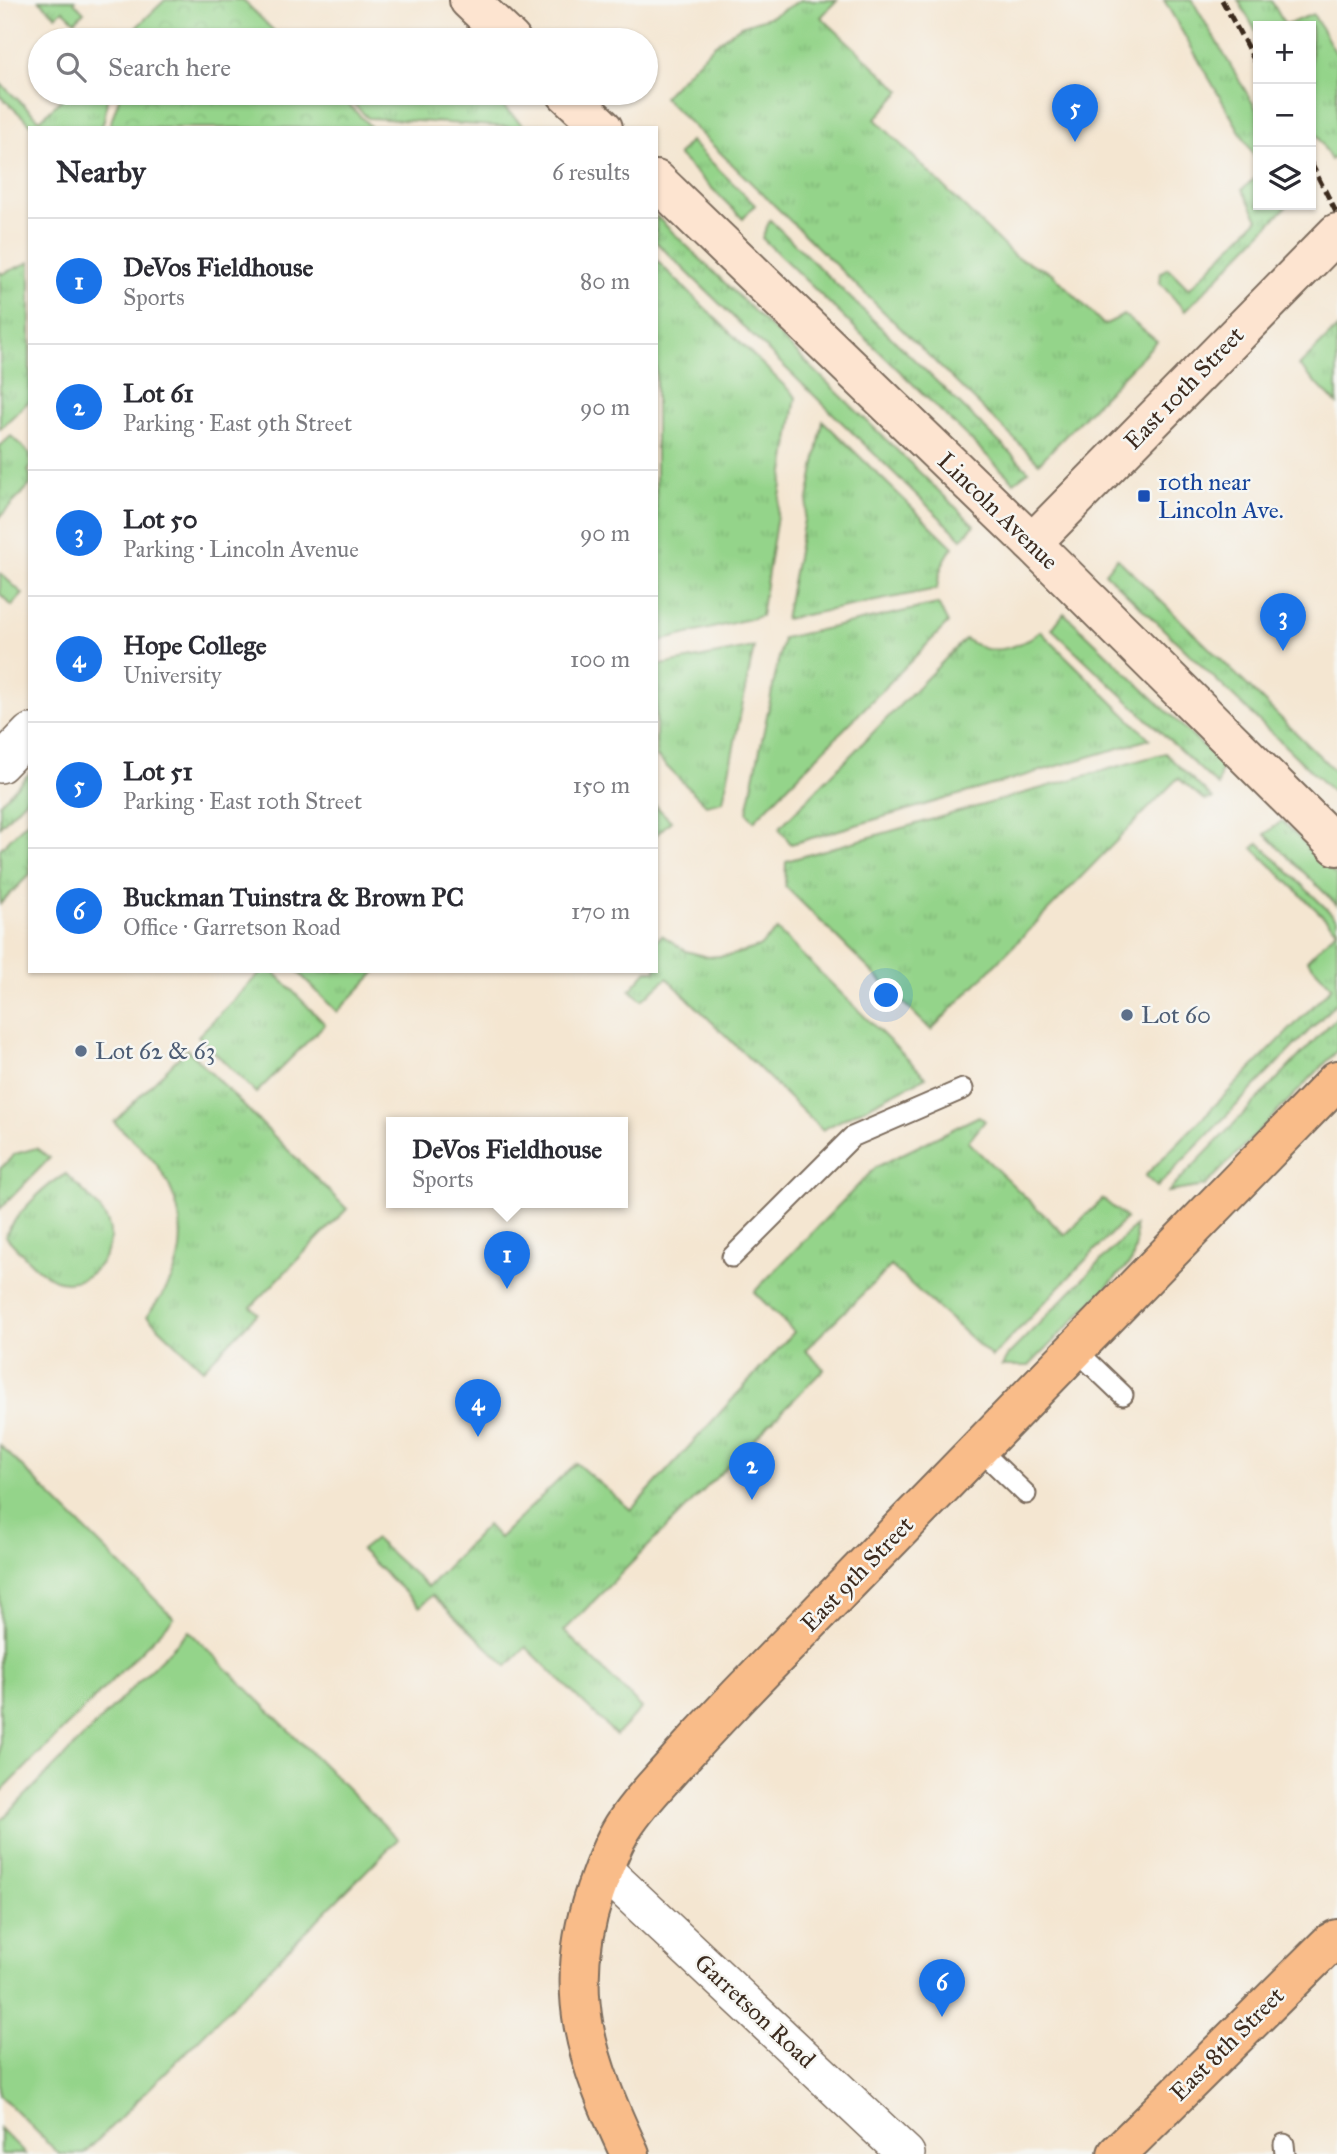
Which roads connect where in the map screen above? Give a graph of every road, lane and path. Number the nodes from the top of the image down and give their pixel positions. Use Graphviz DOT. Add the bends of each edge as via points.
graph roads {
  1 [pos="469,0"];
  2 [pos="498,28"];
  3 [pos="579,105"];
  4 [pos="601,126"];
  5 [pos="658,182"];
  6 [pos="1337,233"];
  7 [pos="1032,543"];
  8 [pos="28,735"];
  9 [pos="0,764"];
  10 [pos="1337,846"];
  11 [pos="1337,1080"];
  12 [pos="963,1089"];
  13 [pos="732,1257"];
  14 [pos="1075,1349"];
  15 [pos="1123,1395"];
  16 [pos="979,1449"];
  17 [pos="1026,1494"];
  18 [pos="603,1869"];
  19 [pos="1335,1939"];
  20 [pos="630,2154"];
  21 [pos="906,2154"];
  22 [pos="1117,2154"];
  1 -- 2 [label="street"];
  3 -- 4 [label="street"];
  5 -- 7 [label="street, Lincoln Avenue"];
  6 -- 7 [label="street, East 10th Street"];
  7 -- 10 [label="street, Lincoln Avenue"];
  8 -- 9 [label="street"];
  11 -- 14 [label="main road, East 9th Street"];
  12 -- 13 [label="lane" via="852,1137"];
  14 -- 15 [label="lane"];
  14 -- 16 [label="main road, East 9th Street"];
  16 -- 17 [label="lane"];
  16 -- 18 [label="main road, East 9th Street" via="646,1797 619,1833"];
  18 -- 20 [label="main road, East 9th Street" via="587,1918 579,1999 598,2079"];
  18 -- 21 [label="street, Garretson Road"];
  19 -- 22 [label="main road, East 8th Street"];
}
